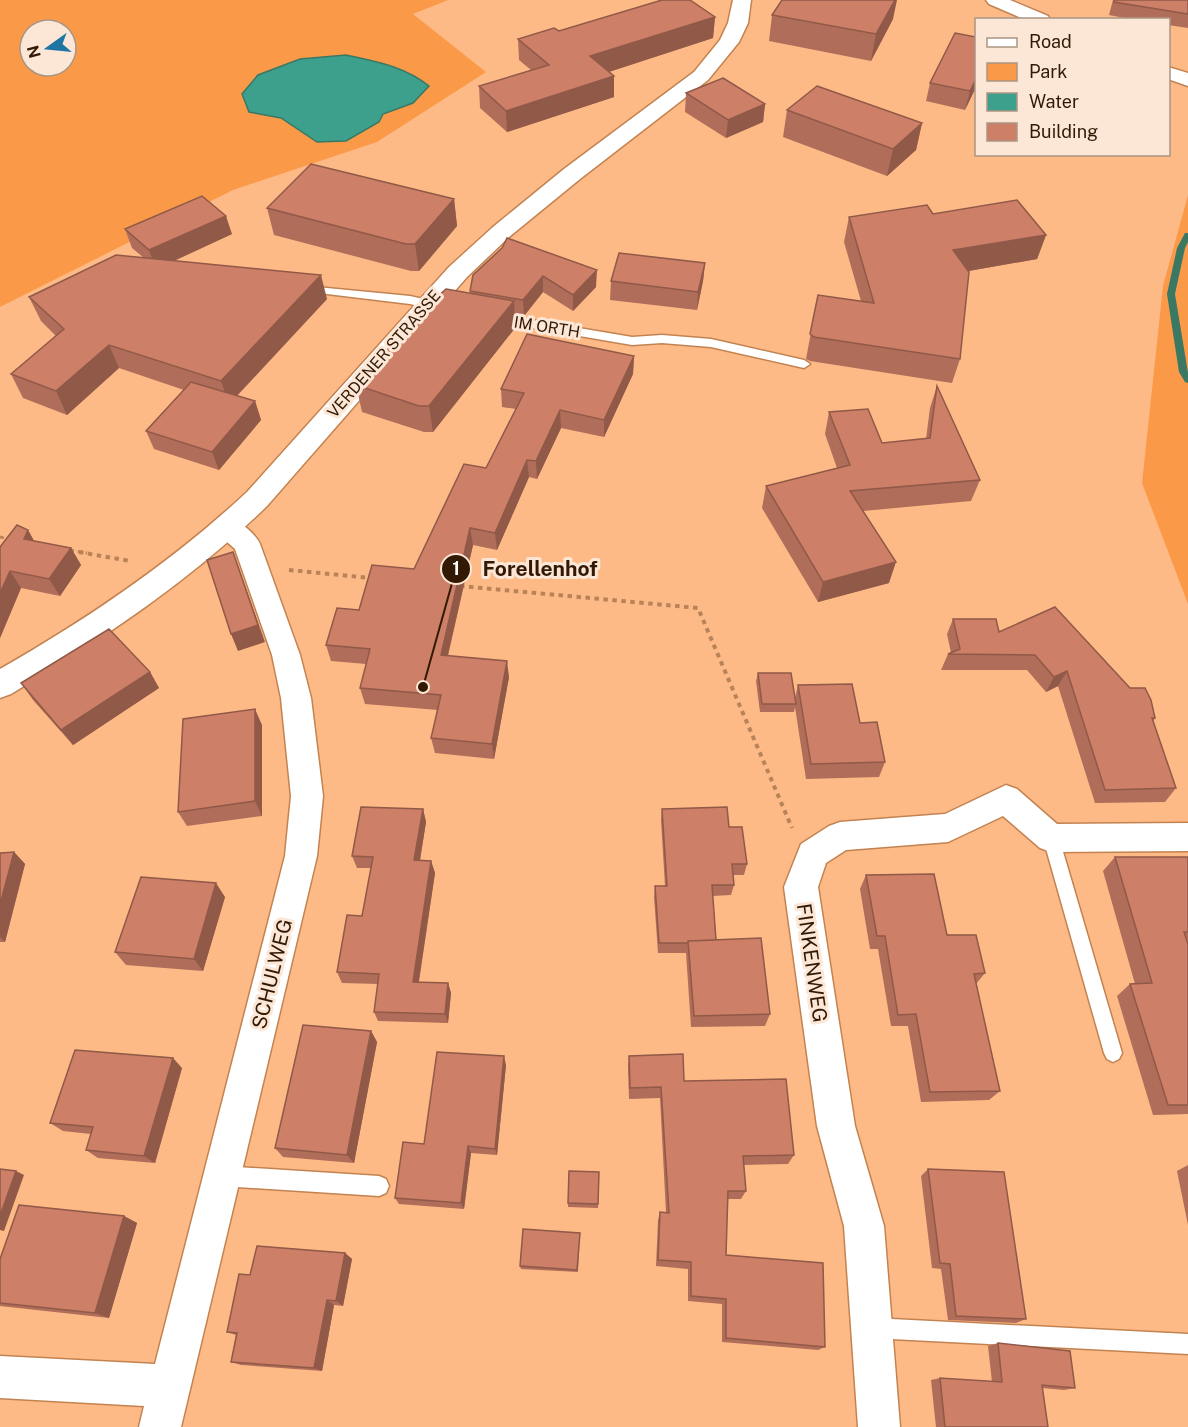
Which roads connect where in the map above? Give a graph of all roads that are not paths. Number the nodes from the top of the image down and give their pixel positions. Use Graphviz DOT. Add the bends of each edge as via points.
graph roads {
  1 [pos="742,0"];
  2 [pos="995,0"];
  3 [pos="1037,18"];
  4 [pos="1170,73"];
  5 [pos="1188,80"];
  6 [pos="291,287"];
  7 [pos="437,306"];
  8 [pos="479,315"];
  9 [pos="804,364"];
  10 [pos="228,528"];
  11 [pos="0,685"];
  12 [pos="1188,837"];
  13 [pos="1051,838"];
  14 [pos="1113,1053"];
  15 [pos="222,1176"];
  16 [pos="379,1186"];
  17 [pos="872,1328"];
  18 [pos="1188,1344"];
  19 [pos="0,1377"];
  20 [pos="170,1386"];
  21 [pos="160,1427"];
  22 [pos="879,1427"];
  1 -- 7 [label="street, VERDENER STRASSE" via="729,42 701,76 501,232"];
  2 -- 3 [label="street"];
  4 -- 5 [label="street"];
  6 -- 7 [label="lane"];
  7 -- 10 [label="street, VERDENER STRASSE"];
  8 -- 9 [label="lane, IM ORTH" via="632,340 711,343"];
  10 -- 11 [label="street, VERDENER STRASSE" via="124,610"];
  10 -- 15 [label="street, SCHULWEG" via="247,544 286,655 296,698 307,796 301,856"];
  12 -- 13 [label="street"];
  13 -- 14 [label="lane"];
  13 -- 17 [label="street, FINKENWEG" via="1006,799 948,828 840,836 813,854 801,887 836,1126 864,1226"];
  15 -- 16 [label="lane"];
  15 -- 20 [label="street, SCHULWEG"];
  17 -- 18 [label="lane"];
  17 -- 22 [label="street, FINKENWEG"];
  19 -- 20 [label="street"];
  20 -- 21 [label="street, SCHULWEG"];
}
